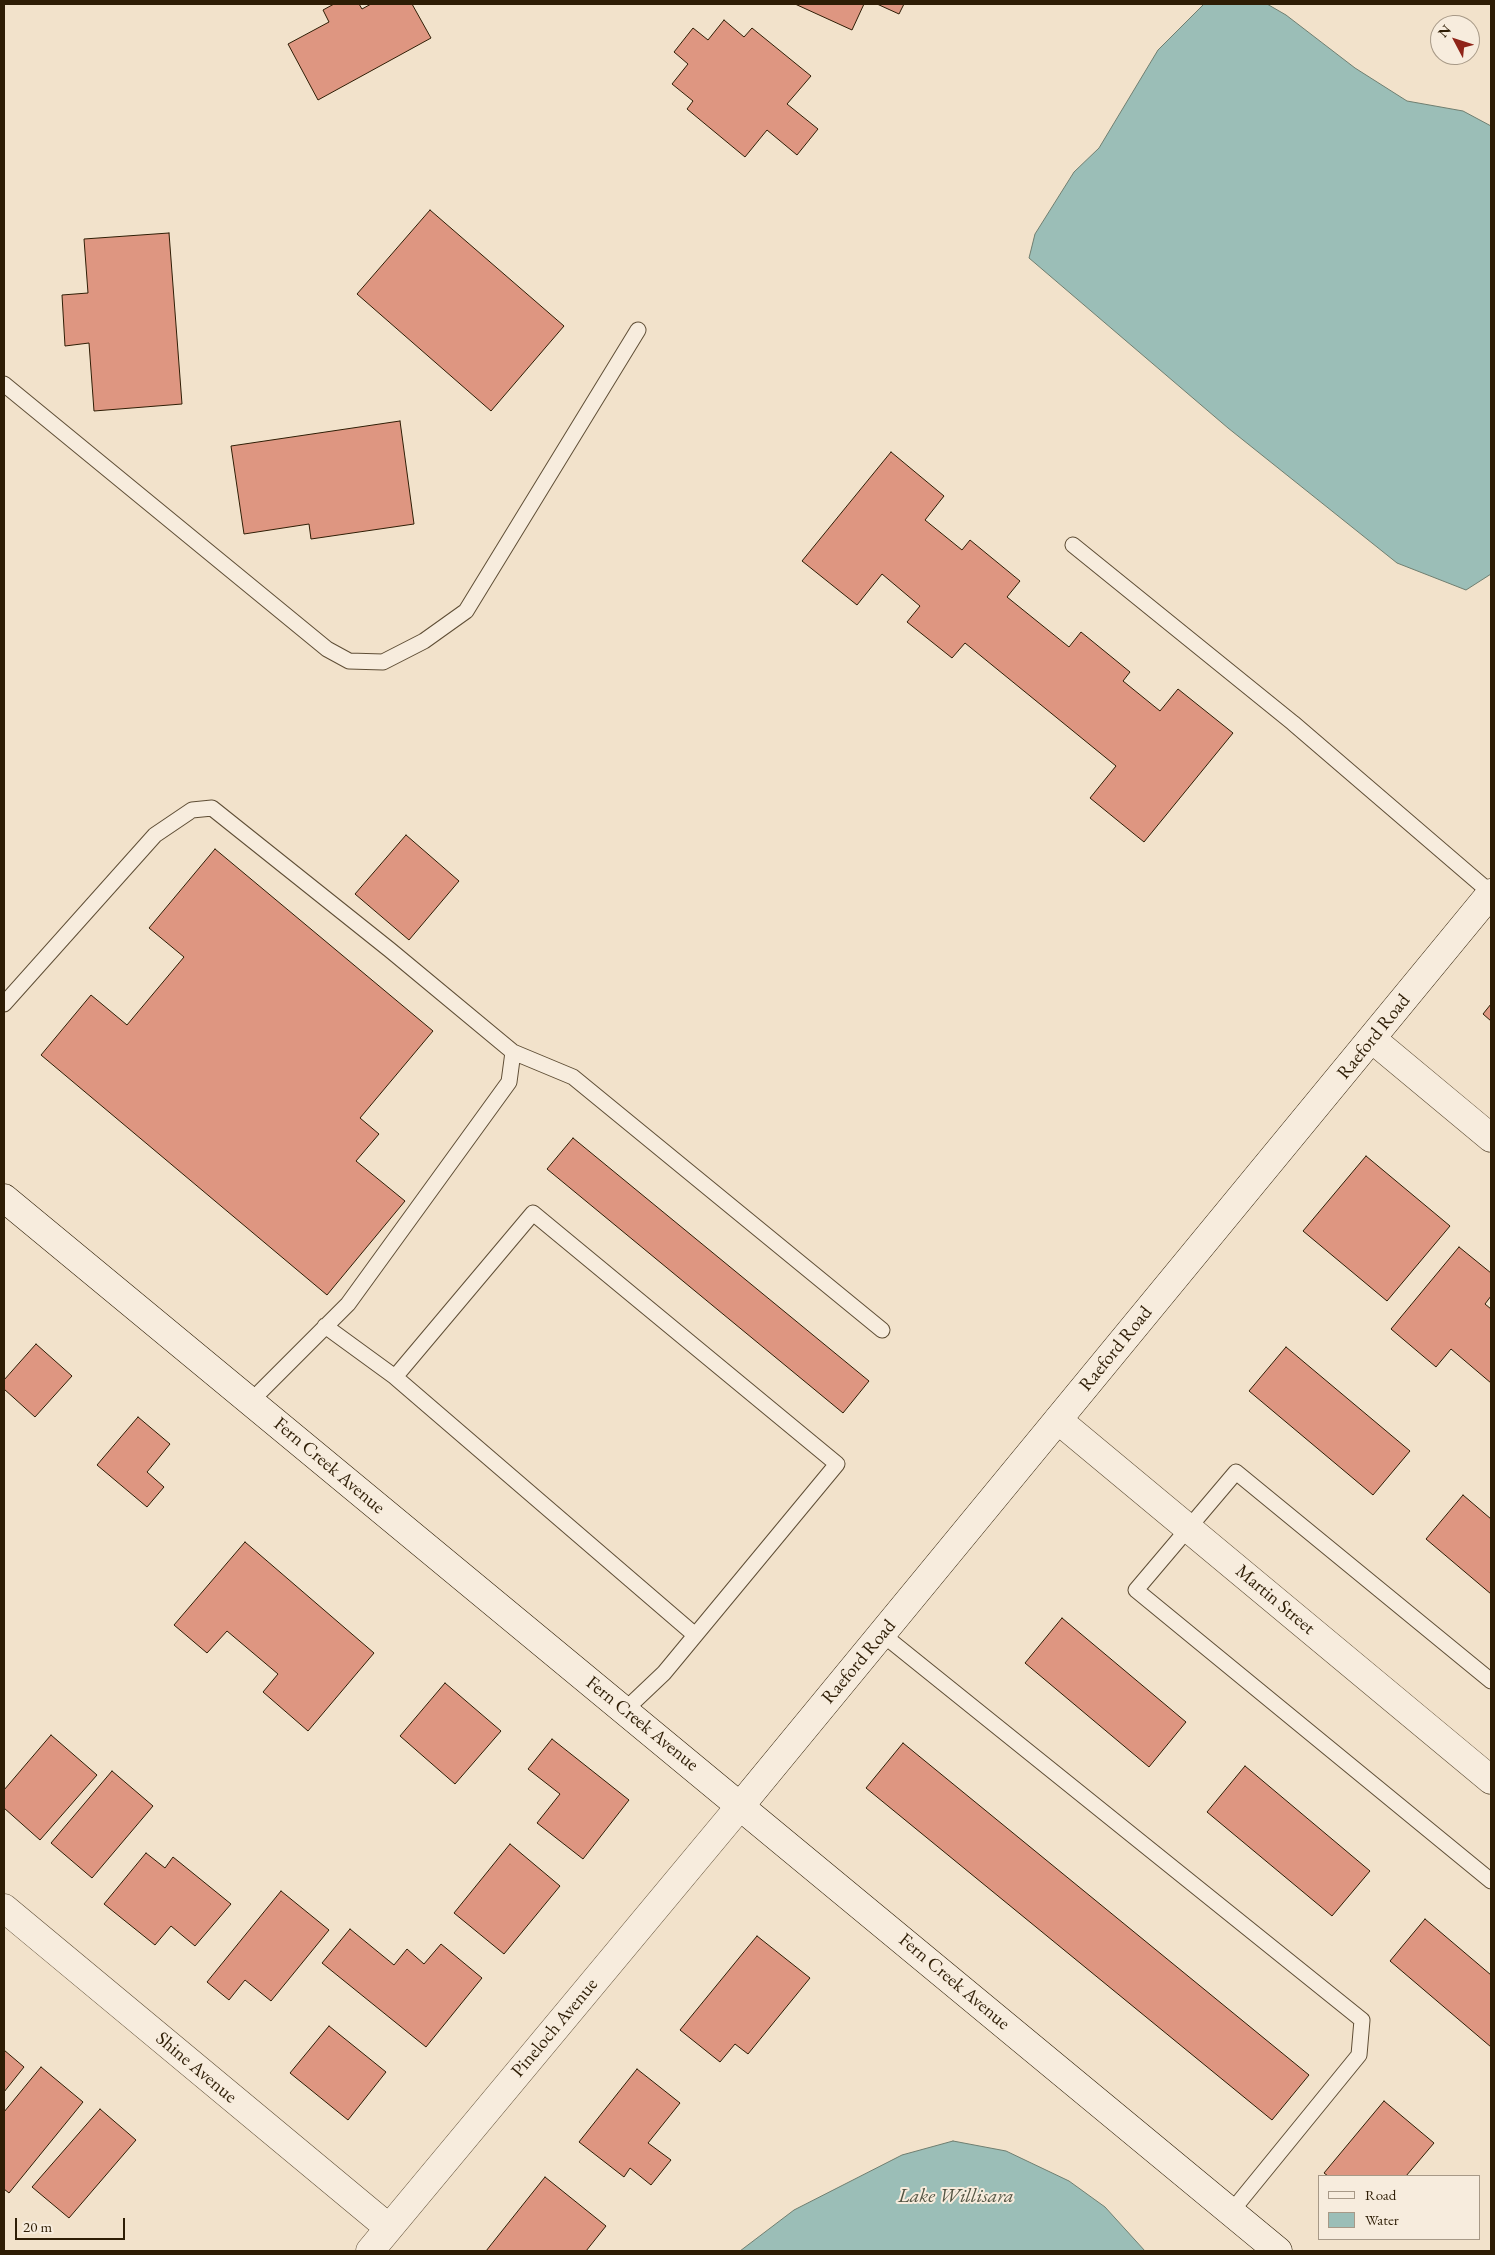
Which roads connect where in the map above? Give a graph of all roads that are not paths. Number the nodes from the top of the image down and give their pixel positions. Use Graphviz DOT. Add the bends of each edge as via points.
graph roads {
  1 [pos="638,330"];
  2 [pos="4,384"];
  3 [pos="1073,545"];
  4 [pos="1491,893"];
  5 [pos="4,1004"];
  6 [pos="1372,1039"];
  7 [pos="513,1052"];
  8 [pos="1491,1138"];
  9 [pos="4,1198"];
  10 [pos="325,1326"];
  11 [pos="882,1330"];
  12 [pos="395,1377"];
  13 [pos="251,1401"];
  14 [pos="1058,1420"];
  15 [pos="1188,1528"];
  16 [pos="882,1634"];
  17 [pos="695,1635"];
  18 [pos="1491,1681"];
  19 [pos="625,1710"];
  20 [pos="1491,1780"];
  21 [pos="741,1805"];
  22 [pos="1491,1881"];
  23 [pos="4,1908"];
  24 [pos="1231,2212"];
  25 [pos="389,2228"];
  26 [pos="370,2251"];
  27 [pos="1278,2251"];
  1 -- 2 [label="lane" via="466,611 424,640 383,662 349,662 326,650"];
  3 -- 4 [label="lane" via="1293,723"];
  4 -- 6 [label="street, Raeford Road"];
  5 -- 7 [label="lane" via="155,835 192,810 212,808"];
  6 -- 8 [label="street"];
  6 -- 14 [label="street, Raeford Road"];
  7 -- 10 [label="lane" via="509,1082 348,1304"];
  7 -- 11 [label="lane" via="573,1077"];
  9 -- 13 [label="street, Fern Creek Avenue"];
  10 -- 12 [label="lane"];
  10 -- 13 [label="lane"];
  12 -- 17 [label="lane"];
  12 -- 17 [label="lane" via="533,1213 837,1464"];
  13 -- 19 [label="street, Fern Creek Avenue"];
  14 -- 15 [label="street, Martin Street"];
  14 -- 16 [label="street, Raeford Road"];
  15 -- 18 [label="lane" via="1236,1472"];
  15 -- 20 [label="street, Martin Street"];
  15 -- 22 [label="lane" via="1136,1590"];
  16 -- 21 [label="street, Raeford Road"];
  16 -- 24 [label="lane" via="1362,2020 1359,2055"];
  17 -- 19 [label="lane" via="664,1673"];
  19 -- 21 [label="street, Fern Creek Avenue"];
  21 -- 24 [label="street, Fern Creek Avenue"];
  21 -- 25 [label="street, Pineloch Avenue"];
  23 -- 25 [label="street, Shine Avenue"];
  24 -- 27 [label="street, Fern Creek Avenue"];
  25 -- 26 [label="street, Pineloch Avenue"];
}
